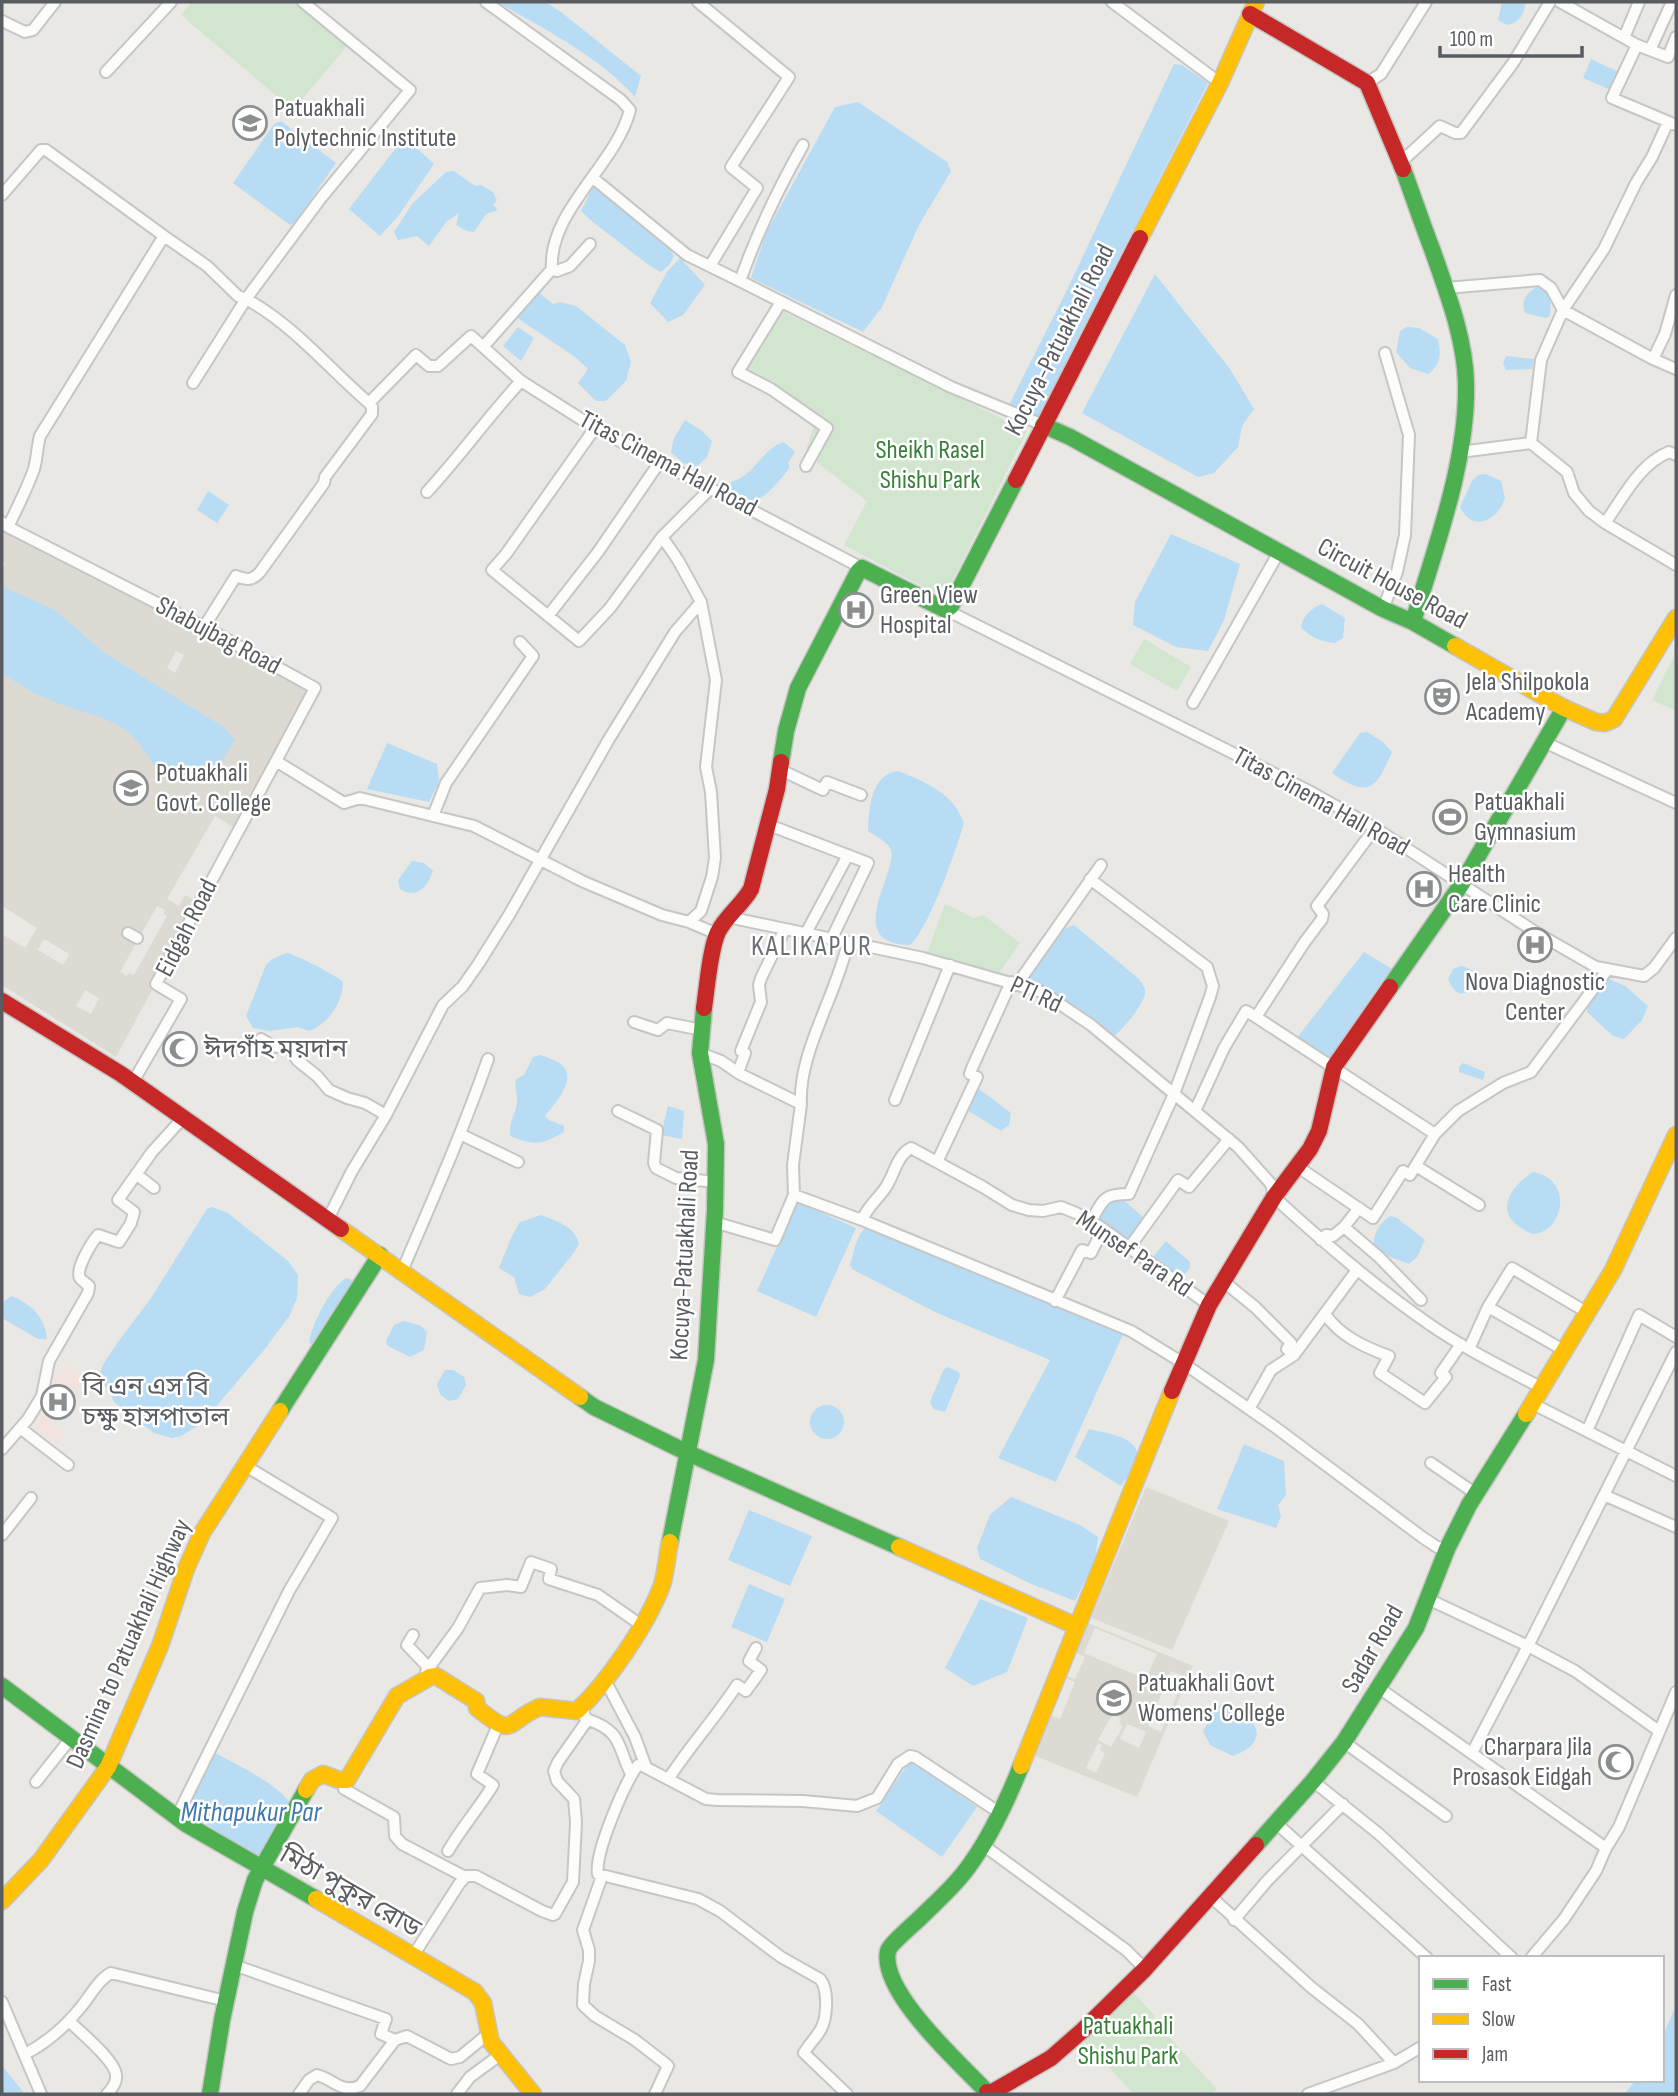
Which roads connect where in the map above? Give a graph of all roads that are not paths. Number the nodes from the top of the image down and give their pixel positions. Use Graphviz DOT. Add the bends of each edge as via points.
graph roads {
  1 [pos="55,2"];
  2 [pos="171,2"];
  3 [pos="303,2"];
  4 [pos="486,2"];
  5 [pos="698,2"];
  6 [pos="1112,2"];
  7 [pos="1426,2"];
  8 [pos="1550,2"];
  9 [pos="1560,2"];
  10 [pos="1639,2"];
  11 [pos="1672,2"];
  12 [pos="1253,8"];
  13 [pos="2,20"];
  14 [pos="1626,33"];
  15 [pos="1676,37"];
  16 [pos="1637,45"];
  17 [pos="1651,48"];
  18 [pos="106,72"];
  19 [pos="1220,83"];
  20 [pos="1367,83"];
  21 [pos="1672,124"];
  22 [pos="803,145"];
  23 [pos="1401,162"];
  24 [pos="593,178"];
  25 [pos="2,195"];
  26 [pos="164,236"];
  27 [pos="590,244"];
  28 [pos="710,266"];
  29 [pos="552,270"];
  30 [pos="740,281"];
  31 [pos="1446,288"];
  32 [pos="1676,295"];
  33 [pos="246,299"];
  34 [pos="782,302"];
  35 [pos="1563,310"];
  36 [pos="483,347"];
  37 [pos="1385,353"];
  38 [pos="1653,359"];
  39 [pos="1676,369"];
  40 [pos="521,381"];
  41 [pos="193,383"];
  42 [pos="369,403"];
  43 [pos="1044,425"];
  44 [pos="595,428"];
  45 [pos="1531,443"];
  46 [pos="1460,452"];
  47 [pos="1676,455"];
  48 [pos="659,463"];
  49 [pos="806,466"];
  50 [pos="710,488"];
  51 [pos="427,492"];
  52 [pos="1605,523"];
  53 [pos="5,525"];
  54 [pos="662,537"];
  55 [pos="1279,552"];
  56 [pos="1676,565"];
  57 [pos="862,568"];
  58 [pos="701,602"];
  59 [pos="1383,609"];
  60 [pos="946,610"];
  61 [pos="548,616"];
  62 [pos="1676,618"];
  63 [pos="1413,622"];
  64 [pos="204,627"];
  65 [pos="520,642"];
  66 [pos="1193,703"];
  67 [pos="1564,708"];
  68 [pos="1544,742"];
  69 [pos="276,761"];
  70 [pos="781,770"];
  71 [pos="861,795"];
  72 [pos="1676,803"];
  73 [pos="433,816"];
  74 [pos="769,825"];
  75 [pos="1375,828"];
  76 [pos="848,855"];
  77 [pos="540,859"];
  78 [pos="1101,864"];
  79 [pos="1090,879"];
  80 [pos="1461,885"];
  81 [pos="728,917"];
  82 [pos="689,922"];
  83 [pos="785,929"];
  84 [pos="806,933"];
  85 [pos="717,934"];
  86 [pos="832,938"];
  87 [pos="1676,938"];
  88 [pos="848,942"];
  89 [pos="950,965"];
  90 [pos="1608,969"];
  91 [pos="1014,982"];
  92 [pos="2,1000"];
  93 [pos="1256,1017"];
  94 [pos="634,1022"];
  95 [pos="702,1030"];
  96 [pos="261,1040"];
  97 [pos="700,1052"];
  98 [pos="488,1059"];
  99 [pos="1334,1067"];
  100 [pos="738,1073"];
  101 [pos="133,1082"];
  102 [pos="1174,1094"];
  103 [pos="895,1100"];
  104 [pos="801,1104"];
  105 [pos="618,1111"];
  106 [pos="1195,1111"];
  107 [pos="386,1115"];
  108 [pos="183,1118"];
  109 [pos="460,1134"];
  110 [pos="1434,1134"];
  111 [pos="1676,1135"];
  112 [pos="1229,1139"];
  113 [pos="937,1162"];
  114 [pos="518,1163"];
  115 [pos="1416,1166"];
  116 [pos="1298,1167"];
  117 [pos="136,1174"];
  118 [pos="716,1182"];
  119 [pos="154,1188"];
  120 [pos="794,1195"];
  121 [pos="1274,1197"];
  122 [pos="1479,1205"];
  123 [pos="1359,1208"];
  124 [pos="328,1219"];
  125 [pos="862,1220"];
  126 [pos="1091,1221"];
  127 [pos="715,1222"];
  128 [pos="1343,1227"];
  129 [pos="1103,1229"];
  130 [pos="1321,1240"];
  131 [pos="1129,1248"];
  132 [pos="380,1255"];
  133 [pos="1357,1270"];
  134 [pos="401,1271"];
  135 [pos="1223,1281"];
  136 [pos="1421,1300"];
  137 [pos="1055,1301"];
  138 [pos="1209,1305"];
  139 [pos="1488,1307"];
  140 [pos="1588,1313"];
  141 [pos="1325,1314"];
  142 [pos="1676,1337"];
  143 [pos="1465,1346"];
  144 [pos="1565,1352"];
  145 [pos="1676,1352"];
  146 [pos="1294,1355"];
  147 [pos="1182,1363"];
  148 [pos="1542,1388"];
  149 [pos="1534,1404"];
  150 [pos="1249,1409"];
  151 [pos="20,1428"];
  152 [pos="1587,1431"];
  153 [pos="2,1449"];
  154 [pos="1627,1451"];
  155 [pos="688,1453"];
  156 [pos="1431,1463"];
  157 [pos="68,1465"];
  158 [pos="244,1465"];
  159 [pos="1676,1476"];
  160 [pos="1476,1494"];
  161 [pos="1604,1495"];
  162 [pos="31,1497"];
  163 [pos="1676,1527"];
  164 [pos="2,1535"];
  165 [pos="1447,1549"];
  166 [pos="1428,1599"];
  167 [pos="641,1625"];
  168 [pos="1076,1626"];
  169 [pos="412,1635"];
  170 [pos="1528,1646"];
  171 [pos="756,1648"];
  172 [pos="426,1674"];
  173 [pos="605,1680"];
  174 [pos="2,1686"];
  175 [pos="1379,1688"];
  176 [pos="1676,1692"];
  177 [pos="584,1713"];
  178 [pos="498,1725"];
  179 [pos="1659,1731"];
  180 [pos="71,1738"];
  181 [pos="1344,1742"];
  182 [pos="1472,1753"];
  183 [pos="108,1767"];
  184 [pos="646,1767"];
  185 [pos="632,1774"];
  186 [pos="669,1778"];
  187 [pos="343,1781"];
  188 [pos="1313,1781"];
  189 [pos="36,1782"];
  190 [pos="1343,1804"];
  191 [pos="1000,1813"];
  192 [pos="177,1816"];
  193 [pos="1446,1816"];
  194 [pos="1276,1823"];
  195 [pos="983,1845"];
  196 [pos="1301,1846"];
  197 [pos="1606,1848"];
  198 [pos="448,1851"];
  199 [pos="261,1869"];
  200 [pos="602,1876"];
  201 [pos="465,1877"];
  202 [pos="1210,1896"];
  203 [pos="2,1901"];
  204 [pos="1234,1920"];
  205 [pos="412,1956"];
  206 [pos="1425,1956"];
  207 [pos="1511,1956"];
  208 [pos="1533,1956"];
  209 [pos="234,1965"];
  210 [pos="1144,1969"];
  211 [pos="226,2001"];
  212 [pos="2,2002"];
  213 [pos="69,2021"];
  214 [pos="488,2034"];
  215 [pos="395,2040"];
  216 [pos="1419,2048"];
  217 [pos="25,2054"];
  218 [pos="500,2055"];
  219 [pos="1394,2063"];
  220 [pos="41,2094"];
  221 [pos="107,2094"];
  222 [pos="210,2094"];
  223 [pos="299,2094"];
  224 [pos="457,2094"];
  225 [pos="533,2094"];
  226 [pos="655,2094"];
  227 [pos="847,2094"];
  228 [pos="989,2094"];
  229 [pos="1308,2094"];
  1 -- 13 [label="street" via="33,30 25,32"];
  2 -- 18 [label="street"];
  3 -- 33 [label="street" via="410,90"];
  4 -- 24 [label="street" via="630,110"];
  5 -- 28 [label="street" via="789,77 731,167 757,188"];
  6 -- 19 [label="street"];
  7 -- 20 [label="street" via="1381,75"];
  8 -- 23 [label="street" via="1513,63 1461,133 1440,126"];
  9 -- 16 [label="street"];
  10 -- 14 [label="street"];
  11 -- 17 [label="street"];
  12 -- 19 [label="street, Kocuya-Patuakhali Road"];
  12 -- 20 [label="street"];
  15 -- 17 [label="street" via="1668,57"];
  16 -- 17 [label="street"];
  16 -- 21 [label="street" via="1612,98"];
  19 -- 43 [label="street, Kocuya-Patuakhali Road"];
  20 -- 23 [label="street"];
  21 -- 35 [label="street" via="1604,249"];
  22 -- 30 [label="street" via="782,180"];
  23 -- 31 [label="street"];
  24 -- 28 [label="street" via="687,255"];
  24 -- 29 [label="street" via="574,200 552,250"];
  25 -- 26 [label="street" via="31,159 46,150"];
  26 -- 33 [label="street"];
  26 -- 53 [label="street" via="40,436 35,465"];
  27 -- 29 [label="street" via="570,266"];
  28 -- 30 [label="street"];
  29 -- 36 [label="street"];
  30 -- 34 [label="street"];
  31 -- 35 [label="street" via="1540,280 1551,288"];
  31 -- 46 [label="street" via="1466,383"];
  32 -- 38 [label="street"];
  33 -- 41 [label="street"];
  33 -- 42 [label="street" via="295,333"];
  34 -- 43 [label="street" via="950,387"];
  34 -- 49 [label="street" via="738,372 827,428"];
  35 -- 38 [label="street"];
  35 -- 45 [label="street" via="1541,360"];
  36 -- 40 [label="street, Titas Cinema Hall Road"];
  36 -- 42 [label="street" via="471,336 433,367 416,355"];
  37 -- 59 [label="street" via="1409,435 1409,459 1405,536"];
  38 -- 39 [label="street"];
  40 -- 44 [label="street, Titas Cinema Hall Road"];
  40 -- 51 [label="street"];
  42 -- 64 [label="street" via="372,414 260,572 248,580 236,576"];
  43 -- 55 [label="street, Circuit House Road"];
  43 -- 60 [label="street, Kocuya-Patuakhali Road"];
  44 -- 48 [label="street, Titas Cinema Hall Road"];
  44 -- 61 [label="street" via="492,570"];
  45 -- 46 [label="street"];
  45 -- 52 [label="street" via="1567,472 1574,493"];
  46 -- 63 [label="street"];
  47 -- 52 [label="street" via="1669,452 1645,467"];
  48 -- 50 [label="street, Titas Cinema Hall Road"];
  48 -- 61 [label="street"];
  50 -- 54 [label="street"];
  50 -- 57 [label="street, Titas Cinema Hall Road"];
  52 -- 56 [label="street"];
  53 -- 64 [label="street, Shabujbag Road"];
  54 -- 58 [label="street"];
  54 -- 61 [label="street" via="610,608 579,641"];
  55 -- 59 [label="street, Circuit House Road"];
  55 -- 66 [label="street"];
  57 -- 60 [label="street"];
  57 -- 70 [label="street, Kocuya-Patuakhali Road" via="798,688"];
  58 -- 77 [label="street" via="675,632"];
  58 -- 82 [label="street" via="716,680 706,767 715,858 701,911"];
  59 -- 63 [label="street, Circuit House Road"];
  60 -- 75 [label="street, Titas Cinema Hall Road"];
  62 -- 67 [label="street, Circuit House Road" via="1614,719 1596,722"];
  63 -- 67 [label="street, Circuit House Road"];
  64 -- 69 [label="street, Shabujbag Road" via="315,688"];
  65 -- 73 [label="street" via="533,656 446,783"];
  67 -- 68 [label="street"];
  68 -- 72 [label="street"];
  68 -- 80 [label="street"];
  69 -- 73 [label="street" via="344,803 360,798"];
  69 -- 101 [label="street, Eidgah Road" via="156,984 181,999"];
  70 -- 71 [label="street" via="823,790 827,782"];
  70 -- 74 [label="street, Kocuya-Patuakhali Road"];
  73 -- 77 [label="street" via="474,826"];
  74 -- 76 [label="street"];
  74 -- 81 [label="street, Kocuya-Patuakhali Road" via="751,889"];
  75 -- 80 [label="street, Titas Cinema Hall Road"];
  75 -- 93 [label="street" via="1317,906 1322,919"];
  76 -- 84 [label="street"];
  76 -- 86 [label="street" via="868,863"];
  77 -- 82 [label="street" via="624,899"];
  77 -- 107 [label="street" via="463,986 443,1005"];
  78 -- 79 [label="street"];
  79 -- 91 [label="street"];
  79 -- 102 [label="street" via="1207,967 1211,976 1210,997"];
  80 -- 90 [label="street, Titas Cinema Hall Road" via="1566,950"];
  80 -- 99 [label="street"];
  81 -- 83 [label="street, PTI Rd"];
  81 -- 85 [label="street, Kocuya-Patuakhali Road"];
  82 -- 85 [label="street"];
  83 -- 84 [label="street, PTI Rd"];
  83 -- 100 [label="street" via="761,978 761,1002 741,1051 745,1053"];
  84 -- 86 [label="street, PTI Rd"];
  85 -- 95 [label="street, Kocuya-Patuakhali Road"];
  86 -- 88 [label="street, PTI Rd"];
  87 -- 90 [label="street, Titas Cinema Hall Road" via="1644,976"];
  88 -- 89 [label="street, PTI Rd"];
  88 -- 104 [label="street" via="803,1073"];
  89 -- 91 [label="street, PTI Rd"];
  89 -- 103 [label="street"];
  90 -- 110 [label="street" via="1531,1072 1458,1111"];
  91 -- 102 [label="street, PTI Rd" via="1042,992 1091,1025"];
  91 -- 113 [label="street" via="972,1068 970,1074 977,1077"];
  92 -- 101 [label="street"];
  93 -- 99 [label="street"];
  93 -- 106 [label="street" via="1246,1010"];
  94 -- 95 [label="street" via="658,1030 667,1023"];
  95 -- 97 [label="street, Kocuya-Patuakhali Road"];
  96 -- 107 [label="street" via="291,1049 329,1090"];
  97 -- 100 [label="street"];
  97 -- 118 [label="street, Kocuya-Patuakhali Road" via="716,1144"];
  98 -- 109 [label="street"];
  99 -- 110 [label="street"];
  99 -- 116 [label="street" via="1319,1131"];
  100 -- 104 [label="street"];
  101 -- 108 [label="street"];
  102 -- 106 [label="street, PTI Rd"];
  102 -- 126 [label="street" via="1129,1194 1105,1199"];
  104 -- 120 [label="street"];
  105 -- 118 [label="street" via="657,1129 656,1168 676,1178"];
  106 -- 112 [label="street, PTI Rd"];
  107 -- 124 [label="street"];
  108 -- 117 [label="street"];
  108 -- 124 [label="street"];
  109 -- 114 [label="street"];
  109 -- 134 [label="street"];
  110 -- 115 [label="street"];
  111 -- 140 [label="street, Sadar Road" via="1647,1203"];
  112 -- 121 [label="street, PTI Rd" via="1271,1184"];
  112 -- 131 [label="street" via="1189,1187 1178,1180"];
  113 -- 125 [label="street, Munsef Para Rd" via="911,1148 905,1151"];
  113 -- 126 [label="street, Munsef Para Rd" via="1012,1205 1043,1211 1061,1208"];
  115 -- 122 [label="street"];
  115 -- 123 [label="street" via="1410,1175 1403,1171 1373,1218"];
  116 -- 121 [label="street"];
  116 -- 123 [label="street"];
  117 -- 119 [label="street"];
  117 -- 151 [label="street" via="118,1200 134,1212 131,1223 120,1242 98,1235 91,1243 79,1273 89,1286 88,1293 49,1362 42,1396"];
  118 -- 127 [label="street, Kocuya-Patuakhali Road"];
  120 -- 125 [label="street"];
  120 -- 127 [label="street" via="775,1240"];
  121 -- 130 [label="street, PTI Rd"];
  121 -- 135 [label="street"];
  123 -- 128 [label="street"];
  124 -- 132 [label="street"];
  125 -- 137 [label="street"];
  126 -- 129 [label="street, Munsef Para Rd"];
  127 -- 155 [label="street, Kocuya-Patuakhali Road" via="706,1360"];
  128 -- 130 [label="street"];
  128 -- 136 [label="street"];
  129 -- 131 [label="street, Munsef Para Rd"];
  129 -- 137 [label="street" via="1091,1252 1082,1250"];
  130 -- 133 [label="street, PTI Rd"];
  131 -- 138 [label="street, Munsef Para Rd"];
  132 -- 134 [label="street"];
  132 -- 158 [label="street, Dasmina to Patuakhali Highway"];
  133 -- 141 [label="street"];
  133 -- 143 [label="street, PTI Rd"];
  134 -- 155 [label="street" via="594,1407"];
  135 -- 138 [label="street"];
  135 -- 146 [label="street" via="1291,1343 1287,1349"];
  137 -- 147 [label="street" via="1130,1331"];
  138 -- 147 [label="street"];
  139 -- 140 [label="street" via="1512,1268"];
  139 -- 143 [label="street"];
  139 -- 144 [label="street"];
  140 -- 144 [label="street, Sadar Road"];
  141 -- 143 [label="street" via="1361,1345 1389,1356 1380,1373 1425,1403 1446,1377 1441,1373"];
  141 -- 146 [label="street"];
  142 -- 152 [label="street" via="1639,1315"];
  143 -- 148 [label="street, PTI Rd"];
  144 -- 148 [label="street, Sadar Road"];
  145 -- 154 [label="street"];
  146 -- 150 [label="street" via="1271,1370"];
  147 -- 150 [label="street"];
  147 -- 168 [label="street"];
  148 -- 149 [label="street, Sadar Road"];
  149 -- 152 [label="street"];
  149 -- 160 [label="street, Sadar Road"];
  150 -- 165 [label="street" via="1422,1537"];
  151 -- 153 [label="street"];
  151 -- 157 [label="street"];
  152 -- 154 [label="street"];
  154 -- 159 [label="street"];
  154 -- 161 [label="street"];
  155 -- 167 [label="street, Kocuya-Patuakhali Road" via="662,1584"];
  155 -- 168 [label="street"];
  156 -- 160 [label="street"];
  158 -- 183 [label="street, Dasmina to Patuakhali Highway" via="193,1552 160,1646"];
  158 -- 192 [label="street" via="332,1518 289,1591"];
  160 -- 165 [label="street, Sadar Road"];
  161 -- 163 [label="street"];
  161 -- 170 [label="street"];
  162 -- 164 [label="street"];
  165 -- 166 [label="street, Sadar Road"];
  166 -- 170 [label="street"];
  166 -- 175 [label="street, Sadar Road"];
  167 -- 172 [label="street" via="598,1595 549,1579 551,1569 531,1562 521,1587 480,1588"];
  167 -- 173 [label="street, Kocuya-Patuakhali Road"];
  168 -- 191 [label="street"];
  169 -- 172 [label="street" via="407,1645"];
  170 -- 179 [label="street" via="1575,1671"];
  170 -- 182 [label="street"];
  171 -- 186 [label="street" via="749,1661 761,1670 746,1691 737,1685"];
  172 -- 178 [label="street" via="476,1701 477,1708"];
  172 -- 187 [label="street" via="397,1696"];
  173 -- 177 [label="street, Kocuya-Patuakhali Road"];
  173 -- 184 [label="street"];
  174 -- 180 [label="street, মিঠা পুকুর রোড"];
  175 -- 181 [label="street, Sadar Road"];
  175 -- 182 [label="street"];
  176 -- 179 [label="street"];
  177 -- 178 [label="street" via="540,1707 512,1726"];
  177 -- 185 [label="street" via="619,1740"];
  177 -- 201 [label="street" via="586,1722 554,1771 556,1782 573,1799 576,1822 573,1882 555,1914 532,1907 476,1876"];
  178 -- 198 [label="street" via="477,1774 493,1785"];
  179 -- 197 [label="street"];
  180 -- 183 [label="street, মিঠা পুকুর রোড"];
  180 -- 189 [label="street"];
  181 -- 188 [label="street, Sadar Road"];
  181 -- 193 [label="street"];
  182 -- 197 [label="street"];
  183 -- 192 [label="street, মিঠা পুকুর রোড"];
  183 -- 203 [label="street, Dasmina to Patuakhali Highway" via="41,1860"];
  184 -- 185 [label="street" via="638,1765"];
  184 -- 186 [label="street"];
  185 -- 200 [label="street" via="599,1856 597,1870"];
  186 -- 191 [label="street" via="706,1799 857,1806 877,1798 898,1764 910,1756"];
  187 -- 199 [label="street" via="323,1774 314,1778"];
  187 -- 201 [label="street" via="344,1789 394,1817 395,1836 402,1844"];
  188 -- 190 [label="street"];
  188 -- 194 [label="street, Sadar Road"];
  190 -- 196 [label="street"];
  190 -- 207 [label="street"];
  191 -- 195 [label="street"];
  192 -- 199 [label="street, মিঠা পুকুর রোড"];
  194 -- 196 [label="street"];
  194 -- 202 [label="street, Sadar Road"];
  195 -- 210 [label="street" via="1126,1950"];
  195 -- 228 [label="street" via="968,1868 887,1953 891,1975 908,2009"];
  196 -- 204 [label="street"];
  196 -- 206 [label="street"];
  197 -- 208 [label="street" via="1564,1919"];
  199 -- 205 [label="street, মিঠা পুকুর রোড"];
  199 -- 209 [label="street" via="245,1912"];
  200 -- 226 [label="street" via="583,1930 589,1950 583,2004 668,2066"];
  200 -- 227 [label="street" via="698,1899 820,1979 825,1996 822,2028 804,2053"];
  201 -- 205 [label="street"];
  202 -- 204 [label="street"];
  202 -- 210 [label="street, Sadar Road"];
  204 -- 219 [label="street" via="1358,2024"];
  205 -- 214 [label="street, মিঠা পুকুর রোড" via="479,1996 486,2009"];
  209 -- 211 [label="street"];
  209 -- 215 [label="street" via="386,2019 381,2034"];
  210 -- 228 [label="street, Sadar Road" via="1051,2058"];
  211 -- 213 [label="street" via="111,1973"];
  211 -- 222 [label="street"];
  212 -- 217 [label="street"];
  213 -- 217 [label="street" via="47,2042"];
  213 -- 221 [label="street" via="114,2066 117,2077"];
  214 -- 215 [label="street" via="454,2059 407,2036"];
  214 -- 218 [label="street, মিঠা পুকুর রোড"];
  215 -- 223 [label="street" via="360,2086 343,2088 317,2075"];
  216 -- 219 [label="street"];
  217 -- 220 [label="street"];
  218 -- 224 [label="street" via="470,2077"];
  218 -- 225 [label="street, মিঠা পুকুর রোড"];
  219 -- 229 [label="street"];
}
